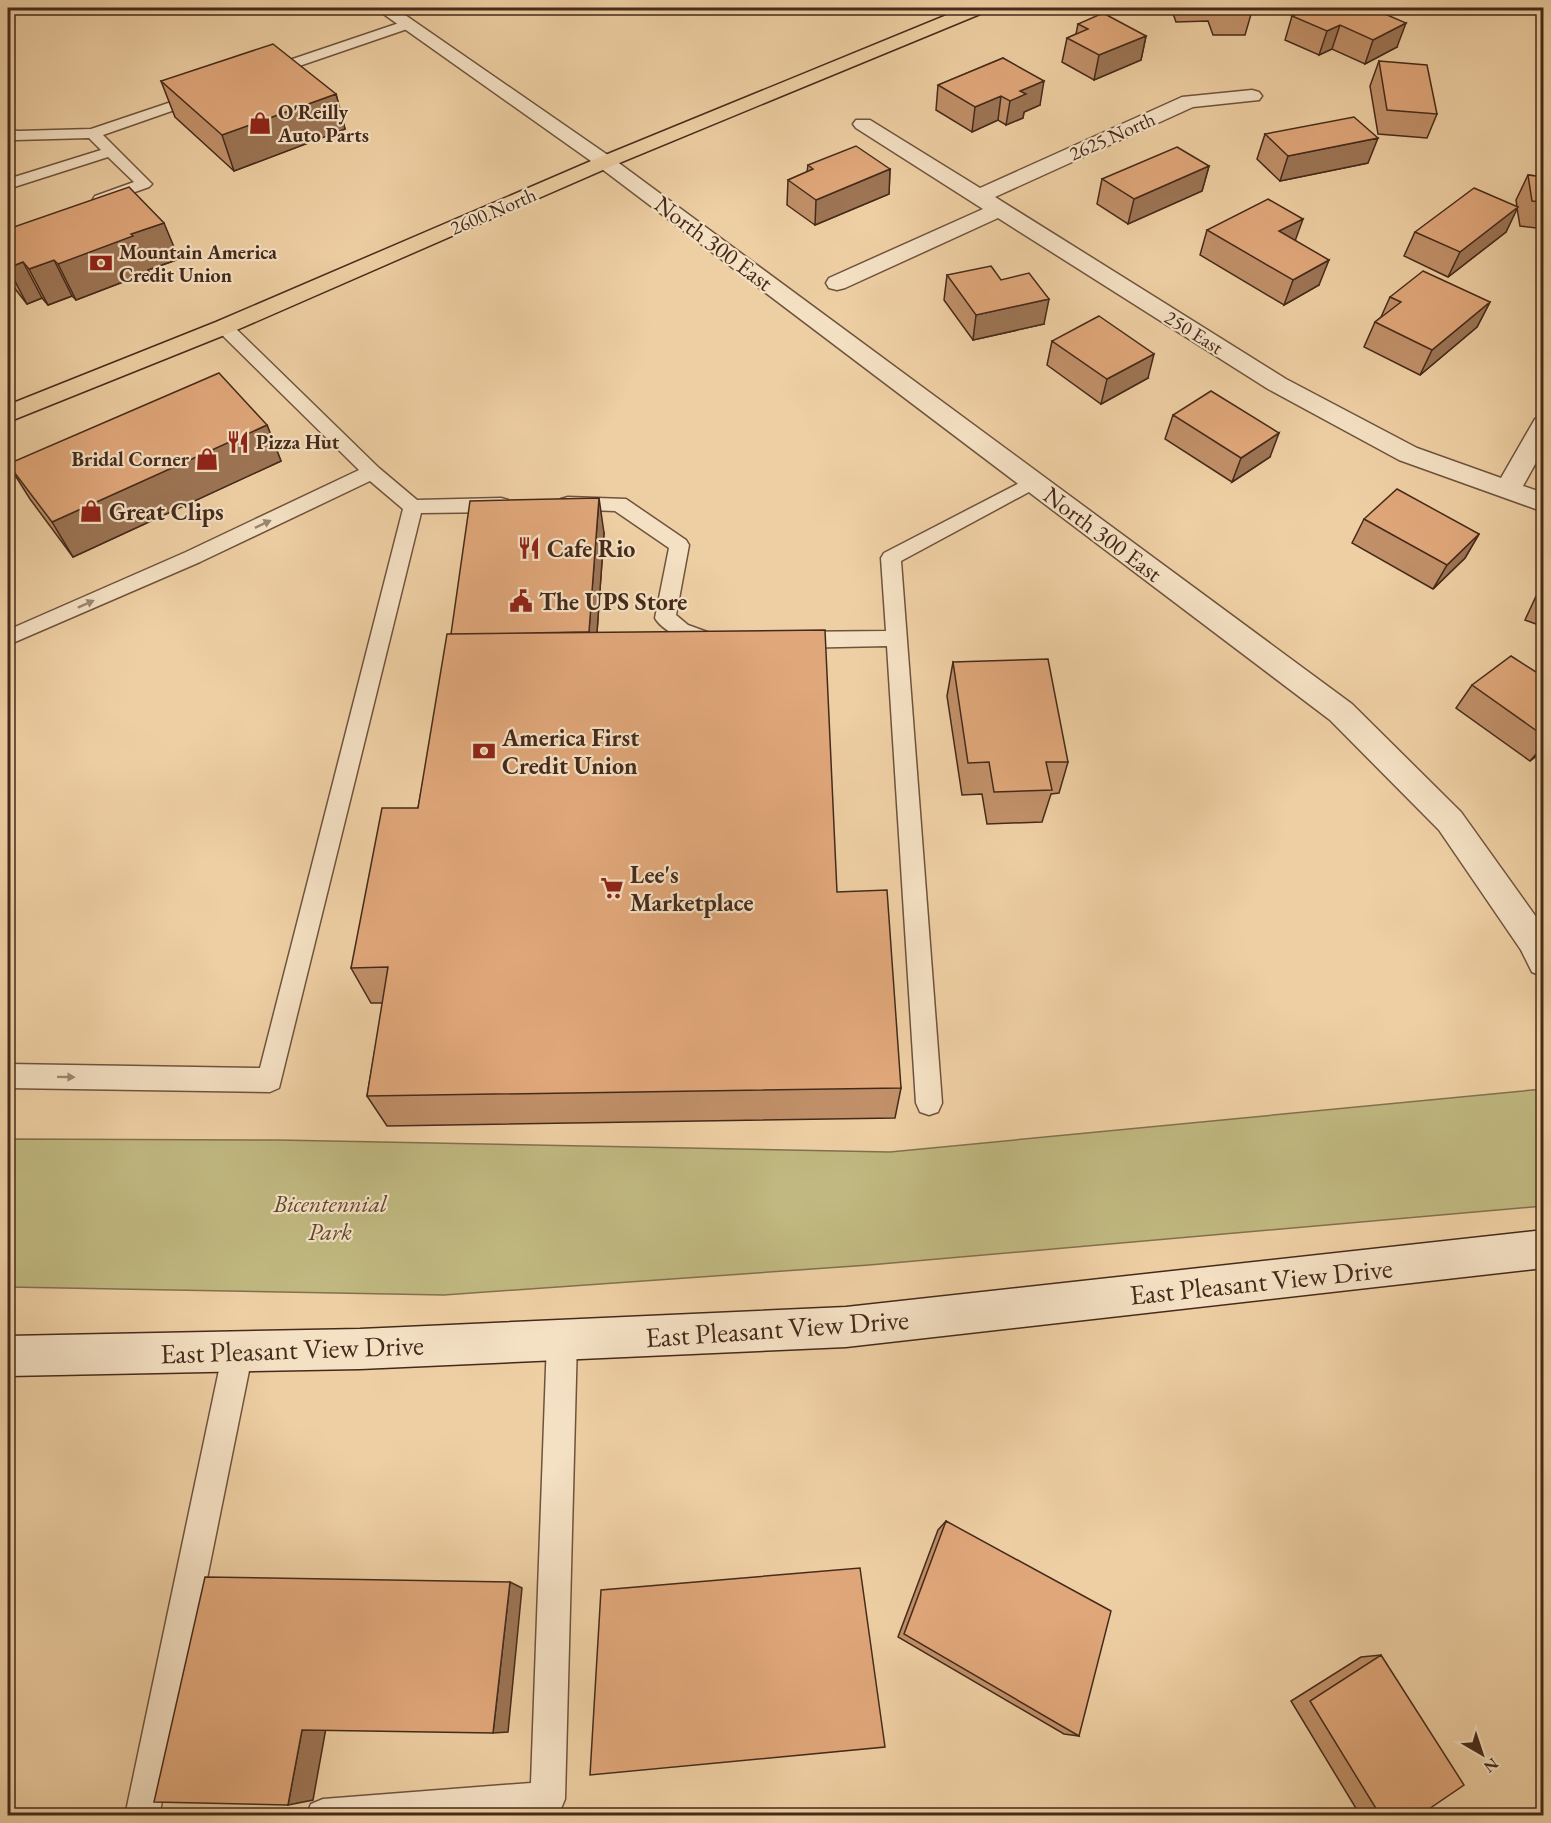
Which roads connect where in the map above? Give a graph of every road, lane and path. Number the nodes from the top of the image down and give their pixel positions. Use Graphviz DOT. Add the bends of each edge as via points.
graph roads {
  1 [pos="384,8"];
  2 [pos="979,8"];
  3 [pos="408,24"];
  4 [pos="256,77"];
  5 [pos="213,92"];
  6 [pos="1252,96"];
  7 [pos="863,124"];
  8 [pos="8,133"];
  9 [pos="93,133"];
  10 [pos="112,151"];
  11 [pos="605,162"];
  12 [pos="8,184"];
  13 [pos="978,197"];
  14 [pos="91,203"];
  15 [pos="998,210"];
  16 [pos="837,283"];
  17 [pos="224,327"];
  18 [pos="8,414"];
  19 [pos="1544,425"];
  20 [pos="372,472"];
  21 [pos="1033,482"];
  22 [pos="1507,490"];
  23 [pos="1544,503"];
  24 [pos="516,505"];
  25 [pos="550,505"];
  26 [pos="413,507"];
  27 [pos="8,638"];
  28 [pos="896,638"];
  29 [pos="769,641"];
  30 [pos="735,642"];
  31 [pos="1544,962"];
  32 [pos="8,1076"];
  33 [pos="929,1103"];
  34 [pos="1544,1249"];
  35 [pos="562,1340"];
  36 [pos="238,1351"];
  37 [pos="8,1356"];
  38 [pos="142,1815"];
  39 [pos="322,1815"];
  1 -- 3 [label="street, North 300 East"];
  2 -- 11 [label="main road, 2600 North"];
  3 -- 4 [label="lane"];
  3 -- 11 [label="street, North 300 East"];
  5 -- 9 [label="lane"];
  6 -- 13 [label="street, 2625 North" via="1189,101"];
  7 -- 13 [label="street, 250 East"];
  8 -- 9 [label="lane"];
  9 -- 10 [label="lane"];
  10 -- 12 [label="lane"];
  10 -- 14 [label="lane" via="144,184"];
  11 -- 17 [label="main road, 2600 North"];
  11 -- 21 [label="street, North 300 East"];
  13 -- 15 [label="street, 250 East"];
  15 -- 16 [label="street"];
  15 -- 22 [label="street, 250 East" via="1277,384 1408,454"];
  17 -- 18 [label="main road, 2600 North"];
  17 -- 20 [label="lane"];
  19 -- 22 [label="street"];
  20 -- 26 [label="lane"];
  27 -- 20 [label="lane, one-way" via="193,557"];
  21 -- 28 [label="lane" via="891,558"];
  21 -- 31 [label="street, North 300 East" via="1341,712 1450,821 1533,940"];
  22 -- 23 [label="street, 250 East"];
  24 -- 26 [label="lane"];
  25 -- 30 [label="lane" via="619,504 679,545 665,618 681,630 712,642"];
  32 -- 26 [label="lane, one-way" via="270,1080"];
  28 -- 29 [label="lane"];
  28 -- 33 [label="lane"];
  34 -- 35 [label="street, East Pleasant View Drive" via="846,1328"];
  35 -- 36 [label="street, East Pleasant View Drive"];
  35 -- 39 [label="lane" via="548,1799"];
  36 -- 37 [label="street, East Pleasant View Drive"];
  36 -- 38 [label="lane"];
}
